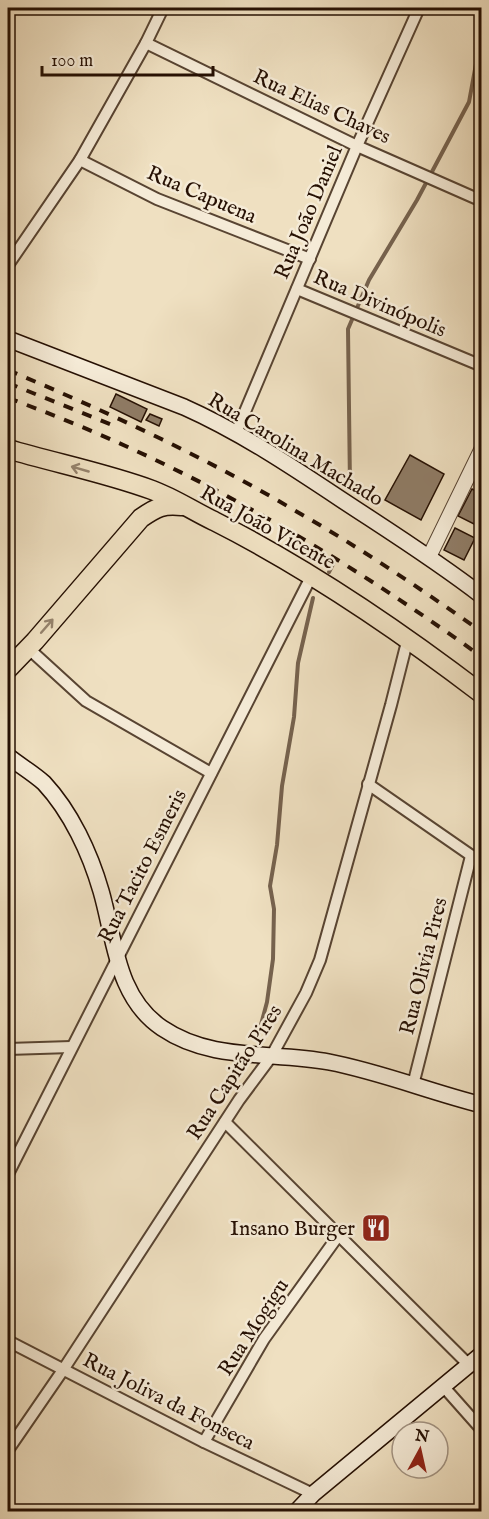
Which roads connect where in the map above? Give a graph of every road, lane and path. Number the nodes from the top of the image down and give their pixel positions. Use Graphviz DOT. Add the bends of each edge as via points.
graph roads {
  1 [pos="163,8"];
  2 [pos="419,8"];
  3 [pos="146,43"];
  4 [pos="357,146"];
  5 [pos="80,160"];
  6 [pos="482,201"];
  7 [pos="310,259"];
  8 [pos="8,265"];
  9 [pos="297,289"];
  10 [pos="8,339"];
  11 [pos="482,366"];
  12 [pos="236,432"];
  13 [pos="482,448"];
  14 [pos="8,449"];
  15 [pos="136,485"];
  16 [pos="184,506"];
  17 [pos="141,518"];
  18 [pos="429,557"];
  19 [pos="312,575"];
  20 [pos="482,596"];
  21 [pos="408,638"];
  22 [pos="28,648"];
  23 [pos="8,669"];
  24 [pos="482,694"];
  25 [pos="8,756"];
  26 [pos="211,774"];
  27 [pos="368,784"];
  28 [pos="471,856"];
  29 [pos="482,863"];
  30 [pos="118,957"];
  31 [pos="71,1047"];
  32 [pos="8,1050"];
  33 [pos="272,1057"];
  34 [pos="413,1085"];
  35 [pos="482,1106"];
  36 [pos="225,1122"];
  37 [pos="8,1174"];
  38 [pos="338,1236"];
  39 [pos="8,1341"];
  40 [pos="482,1354"];
  41 [pos="468,1364"];
  42 [pos="63,1370"];
  43 [pos="443,1386"];
  44 [pos="482,1430"];
  45 [pos="204,1442"];
  46 [pos="8,1450"];
  47 [pos="313,1494"];
  48 [pos="296,1512"];
  1 -- 3 [label="street"];
  2 -- 4 [label="street, Rua João Daniel"];
  3 -- 4 [label="street, Rua Elias Chaves"];
  3 -- 5 [label="street"];
  4 -- 6 [label="street, Rua Elias Chaves"];
  4 -- 7 [label="street, Rua João Daniel"];
  5 -- 7 [label="street, Rua Capuena" via="158,199"];
  5 -- 8 [label="street"];
  7 -- 9 [label="street, Rua João Daniel"];
  9 -- 11 [label="street, Rua Divinópolis"];
  9 -- 12 [label="street, Rua João Daniel"];
  10 -- 12 [label="main road, Rua Carolina Machado" via="184,407"];
  12 -- 18 [label="main road, Rua Carolina Machado"];
  13 -- 18 [label="street"];
  15 -- 14 [label="main road, Rua João Vicente, one-way"];
  15 -- 16 [label="main road, Rua João Vicente"];
  15 -- 17 [label="main road" via="144,500"];
  16 -- 17 [label="main road" via="165,505"];
  16 -- 19 [label="main road, Rua João Vicente"];
  22 -- 17 [label="main road, one-way"];
  18 -- 20 [label="main road, Rua Carolina Machado"];
  19 -- 21 [label="main road, Rua João Vicente"];
  19 -- 26 [label="street, Rua Tacito Esmeris"];
  21 -- 24 [label="main road, Rua João Vicente"];
  21 -- 27 [label="street, Rua Capitão Pires"];
  22 -- 23 [label="main road"];
  22 -- 26 [label="street" via="86,701"];
  25 -- 30 [label="main road" via="42,782 60,803 84,845"];
  26 -- 30 [label="street, Rua Tacito Esmeris"];
  27 -- 28 [label="street"];
  27 -- 33 [label="street, Rua Capitão Pires" via="320,960"];
  28 -- 29 [label="street"];
  28 -- 34 [label="street, Rua Olivia Pires"];
  30 -- 31 [label="street, Rua Tacito Esmeris"];
  30 -- 33 [label="main road" via="125,985 159,1027 204,1049"];
  31 -- 32 [label="street"];
  31 -- 37 [label="street, Rua Tacito Esmeris"];
  33 -- 34 [label="main road" via="325,1061"];
  33 -- 36 [label="street, Rua Capitão Pires"];
  34 -- 35 [label="main road"];
  36 -- 38 [label="street"];
  36 -- 42 [label="street, Rua Capitão Pires"];
  38 -- 41 [label="street"];
  38 -- 45 [label="street, Rua Mogigu" via="264,1339"];
  39 -- 42 [label="street, Rua Joliva da Fonseca"];
  40 -- 41 [label="main road"];
  41 -- 43 [label="main road"];
  42 -- 45 [label="street, Rua Joliva da Fonseca"];
  42 -- 46 [label="street, Rua Capitão Pires"];
  43 -- 44 [label="street"];
  43 -- 47 [label="main road"];
  45 -- 47 [label="street, Rua Joliva da Fonseca"];
  47 -- 48 [label="main road"];
}
